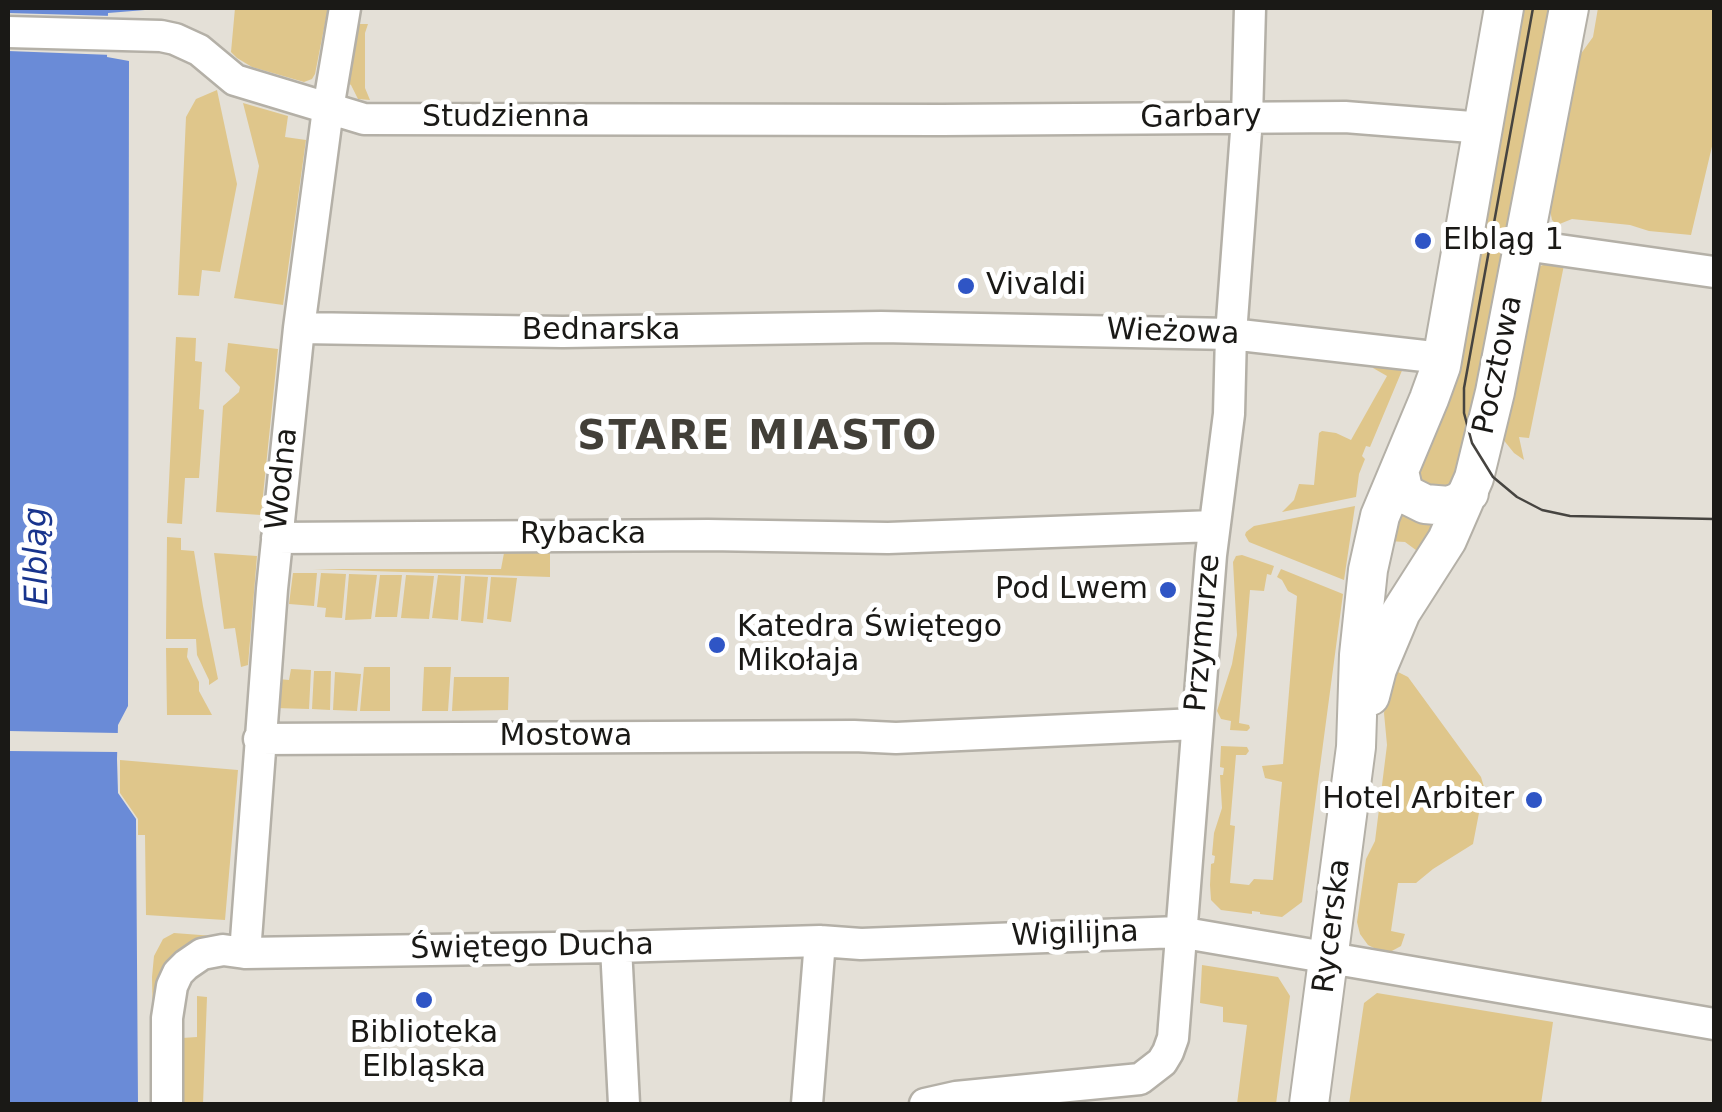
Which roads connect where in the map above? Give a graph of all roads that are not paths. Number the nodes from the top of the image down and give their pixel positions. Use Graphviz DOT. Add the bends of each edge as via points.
graph roads {
  1 [pos="345,8"];
  2 [pos="1250,8"];
  3 [pos="1504,8"];
  4 [pos="1569,8"];
  5 [pos="8,32"];
  6 [pos="328,109"];
  7 [pos="1247,118"];
  8 [pos="918,119"];
  9 [pos="1484,128"];
  10 [pos="1524,245"];
  11 [pos="1714,272"];
  12 [pos="299,328"];
  13 [pos="903,328"];
  14 [pos="1231,334"];
  15 [pos="1442,358"];
  16 [pos="1399,471"];
  17 [pos="1468,493"];
  18 [pos="1380,516"];
  19 [pos="1214,526"];
  20 [pos="277,538"];
  21 [pos="1447,540"];
  22 [pos="1368,570"];
  23 [pos="1416,587"];
  24 [pos="1196,724"];
  25 [pos="259,739"];
  26 [pos="1356,747"];
  27 [pos="1179,932"];
  28 [pos="820,941"];
  29 [pos="616,947"];
  30 [pos="244,954"];
  31 [pos="1328,956"];
  32 [pos="1714,1024"];
  33 [pos="167,1104"];
  34 [pos="624,1104"];
  35 [pos="807,1104"];
  36 [pos="926,1104"];
  37 [pos="1309,1104"];
  1 -- 6 [label="street, Wodna"];
  2 -- 7 [label="street, Przymurze"];
  3 -- 9 [label="main road, Pocztowa"];
  4 -- 10 [label="main road, Pocztowa"];
  5 -- 6 [label="street, Studzienna" via="175,39 235,80"];
  6 -- 8 [label="street, Studzienna" via="364,119"];
  6 -- 12 [label="street, Wodna"];
  7 -- 8 [label="street, Garbary"];
  7 -- 9 [label="street, Garbary" via="1345,117"];
  7 -- 14 [label="street, Przymurze"];
  9 -- 15 [label="main road, Pocztowa"];
  10 -- 11 [label="street"];
  10 -- 17 [label="main road, Pocztowa"];
  12 -- 13 [label="street, Bednarska"];
  12 -- 20 [label="street, Wodna"];
  13 -- 14 [label="street, Wieżowa"];
  14 -- 15 [label="street, Wieżowa"];
  14 -- 19 [label="street, Przymurze" via="1229,414"];
  15 -- 16 [label="main road, Pocztowa"];
  16 -- 17 [label="main road" via="1403,489 1425,504 1449,506"];
  16 -- 18 [label="main road, Pocztowa"];
  17 -- 21 [label="main road, Pocztowa"];
  18 -- 22 [label="main road, Rycerska"];
  19 -- 20 [label="street, Rybacka" via="888,538"];
  19 -- 24 [label="street, Przymurze"];
  20 -- 25 [label="street, Wodna"];
  21 -- 23 [label="main road, Rycerska"];
  22 -- 23 [label="main road" via="1384,548 1399,547 1418,560"];
  22 -- 26 [label="main road, Rycerska"];
  23 -- 26 [label="main road, Rycerska" via="1377,669"];
  24 -- 25 [label="street, Mostowa" via="874,737"];
  24 -- 27 [label="street, Przymurze"];
  25 -- 30 [label="street, Wodna"];
  26 -- 31 [label="main road, Rycerska"];
  27 -- 28 [label="street, Wigilijna"];
  27 -- 31 [label="street, Wigilijna"];
  27 -- 36 [label="street, Przymurze" via="1172,1038 1151,1073 1140,1080"];
  28 -- 29 [label="street, Świętego Ducha"];
  28 -- 35 [label="street"];
  29 -- 30 [label="street, Świętego Ducha"];
  29 -- 34 [label="street"];
  30 -- 33 [label="street, Świętego Ducha" via="202,954 178,973 167,1018"];
  31 -- 32 [label="street, Wigilijna"];
  31 -- 37 [label="main road, Rycerska"];
}
